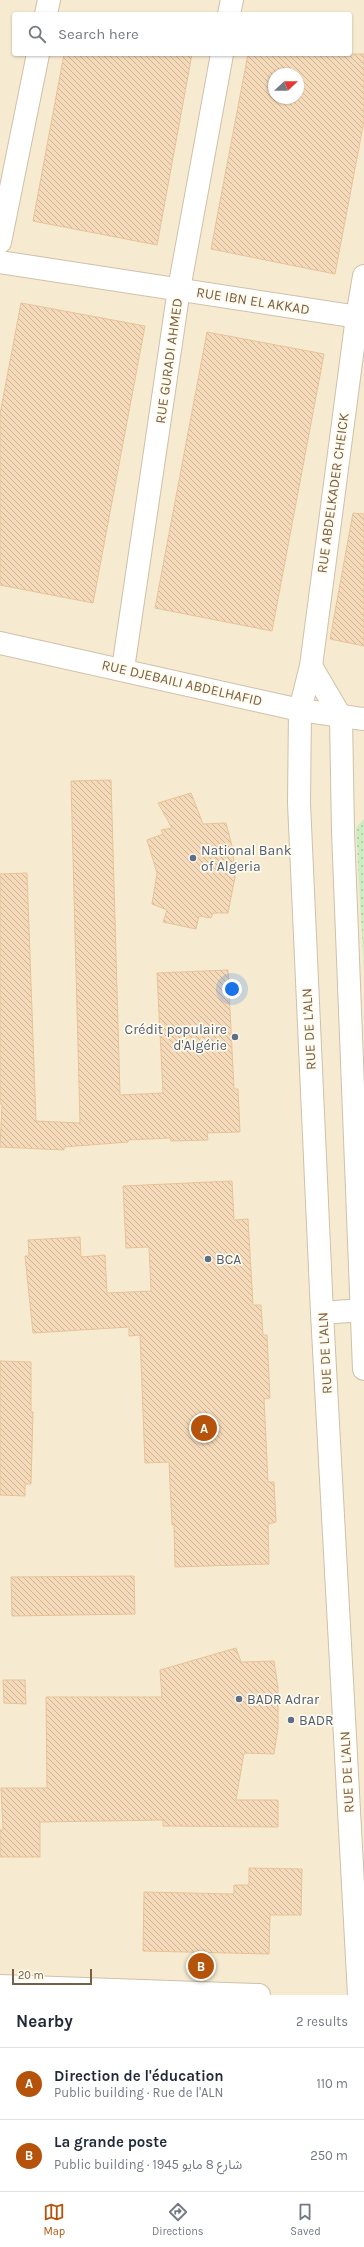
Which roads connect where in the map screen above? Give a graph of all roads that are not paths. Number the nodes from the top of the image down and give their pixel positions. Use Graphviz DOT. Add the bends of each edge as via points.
graph roads {
  1 [pos="49,0"];
  2 [pos="232,0"];
  3 [pos="46,12"];
  4 [pos="229,12"];
  5 [pos="38,56"];
  6 [pos="222,56"];
  7 [pos="0,242"];
  8 [pos="0,262"];
  9 [pos="364,276"];
  10 [pos="179,289"];
  11 [pos="360,318"];
  12 [pos="0,643"];
  13 [pos="310,666"];
  14 [pos="123,669"];
  15 [pos="300,710"];
  16 [pos="341,717"];
  17 [pos="364,719"];
  18 [pos="362,1310"];
  19 [pos="322,1313"];
  20 [pos="364,1369"];
  21 [pos="0,1986"];
  22 [pos="259,1995"];
  23 [pos="359,1995"];
  1 -- 3 [label="street"];
  2 -- 4 [label="street"];
  5 -- 7 [label="street"];
  6 -- 10 [label="street, RUE GURADI AHMED"];
  8 -- 10 [label="street, RUE IBN EL AKKAD"];
  9 -- 11 [label="street, RUE ABDELKADER CHEICK"];
  10 -- 11 [label="street, RUE IBN EL AKKAD"];
  10 -- 14 [label="street, RUE GURADI AHMED"];
  11 -- 13 [label="street, RUE ABDELKADER CHEICK"];
  12 -- 14 [label="street, RUE DJEBAILI ABDELHAFID"];
  13 -- 15 [label="street, RUE ABDELKADER CHEICK"];
  13 -- 16 [label="street"];
  14 -- 15 [label="street, RUE DJEBAILI ABDELHAFID"];
  15 -- 16 [label="street, RUE DJEBAILI ABDELHAFID"];
  15 -- 19 [label="street, RUE DE L'ALN" via="299,803"];
  16 -- 17 [label="street, RUE DJEBAILI ABDELHAFID"];
  16 -- 18 [label="street" via="343,831"];
  18 -- 19 [label="street"];
  18 -- 20 [label="street"];
  19 -- 23 [label="street, RUE DE L'ALN"];
  21 -- 22 [label="street"];
}
